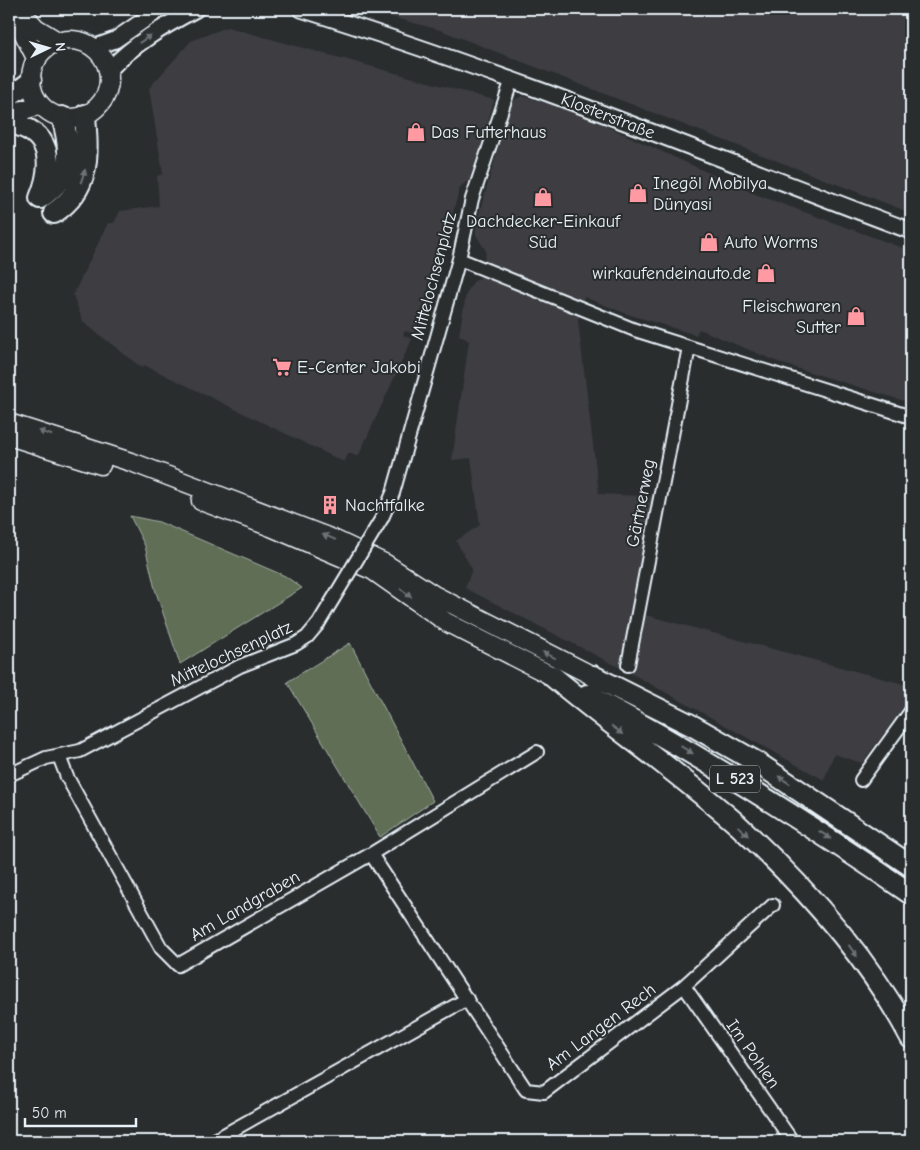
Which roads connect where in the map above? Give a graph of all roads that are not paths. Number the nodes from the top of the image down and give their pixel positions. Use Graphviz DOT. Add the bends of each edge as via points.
graph roads {
  1 [pos="11,9"];
  2 [pos="19,9"];
  3 [pos="160,9"];
  4 [pos="196,9"];
  5 [pos="302,9"];
  6 [pos="59,42"];
  7 [pos="93,48"];
  8 [pos="37,60"];
  9 [pos="108,71"];
  10 [pos="32,80"];
  11 [pos="512,80"];
  12 [pos="9,97"];
  13 [pos="41,105"];
  14 [pos="9,114"];
  15 [pos="85,115"];
  16 [pos="62,117"];
  17 [pos="9,123"];
  18 [pos="54,213"];
  19 [pos="911,230"];
  20 [pos="459,259"];
  21 [pos="689,347"];
  22 [pos="911,417"];
  23 [pos="9,423"];
  24 [pos="9,436"];
  25 [pos="628,665"];
  26 [pos="552,676"];
  27 [pos="593,676"];
  28 [pos="911,711"];
  29 [pos="537,752"];
  30 [pos="58,756"];
  31 [pos="9,775"];
  32 [pos="862,780"];
  33 [pos="370,854"];
  34 [pos="911,866"];
  35 [pos="911,894"];
  36 [pos="773,905"];
  37 [pos="684,986"];
  38 [pos="467,999"];
  39 [pos="911,1038"];
  40 [pos="213,1141"];
  41 [pos="792,1141"];
  1 -- 8 [label="main road"];
  2 -- 6 [label="main road" via="36,28"];
  3 -- 7 [label="street" via="115,40"];
  9 -- 4 [label="street, one-way" via="130,49"];
  5 -- 11 [label="street, Klosterstraße"];
  6 -- 7 [label="main road" via="80,42"];
  6 -- 8 [label="main road" via="50,46"];
  7 -- 9 [label="main road" via="103,58"];
  8 -- 10 [label="main road"];
  9 -- 15 [label="main road" via="104,97"];
  10 -- 12 [label="main road"];
  10 -- 13 [label="main road"];
  11 -- 19 [label="street, Klosterstraße"];
  11 -- 20 [label="street, Mittelochsenplatz" via="472,199"];
  13 -- 14 [label="main road"];
  13 -- 16 [label="main road"];
  15 -- 16 [label="main road"];
  18 -- 15 [label="highway, one-way" via="75,194 82,179 88,152"];
  16 -- 17 [label="highway" via="69,147 68,160 59,183 40,198 48,171 46,150 34,132"];
  20 -- 21 [label="street" via="635,330"];
  20 -- 30 [label="street, Mittelochsenplatz, bridge" via="393,494 314,631 296,644 227,672 80,751"];
  21 -- 22 [label="street"];
  21 -- 25 [label="street, Gärtnerweg"];
  27 -- 23 [label="main road, L 523, one-way" via="434,595 386,564 333,539 134,463"];
  24 -- 26 [label="main road, L 523, one-way" via="156,484 372,570 446,622"];
  26 -- 35 [label="highway, L 523, one-way" via="653,730 740,782"];
  26 -- 39 [label="highway, one-way" via="737,825 778,864 845,939"];
  34 -- 27 [label="highway, L 523, one-way" via="758,763"];
  28 -- 32 [label="street"];
  29 -- 33 [label="street, Am Landgraben"];
  30 -- 31 [label="street, Mittelochsenplatz"];
  30 -- 33 [label="street, Am Landgraben" via="161,948 178,965"];
  33 -- 38 [label="street, Am Langen Rech"];
  36 -- 37 [label="street, Am Langen Rech"];
  37 -- 38 [label="street, Am Langen Rech" via="544,1092 535,1093 526,1090"];
  37 -- 41 [label="street, Im Pohlen"];
  38 -- 40 [label="street"];
}
